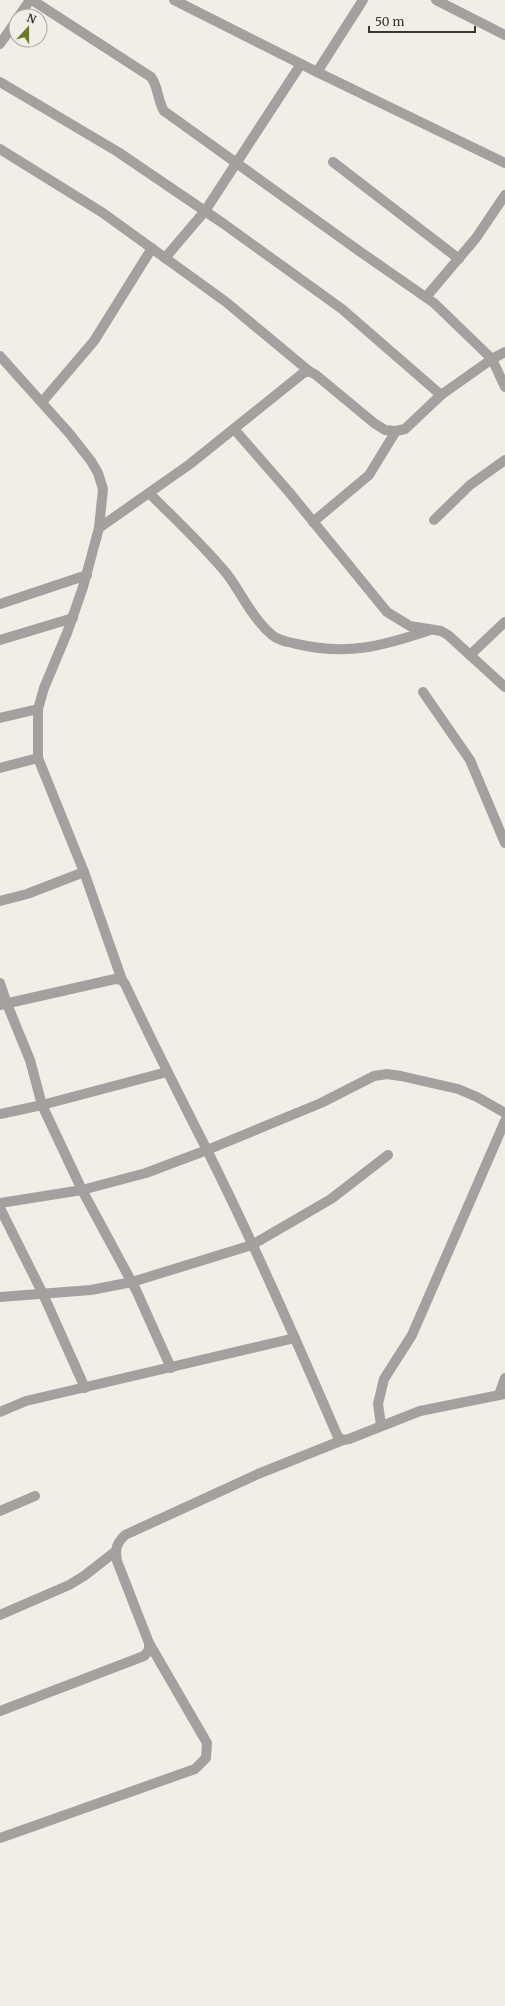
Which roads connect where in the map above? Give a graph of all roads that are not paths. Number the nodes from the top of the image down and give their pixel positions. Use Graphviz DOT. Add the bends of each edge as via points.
graph roads {
  1 [pos="31,0"];
  2 [pos="174,0"];
  3 [pos="363,0"];
  4 [pos="436,0"];
  5 [pos="8,32"];
  6 [pos="505,35"];
  7 [pos="0,44"];
  8 [pos="301,64"];
  9 [pos="318,72"];
  10 [pos="0,82"];
  11 [pos="0,149"];
  12 [pos="333,162"];
  13 [pos="238,163"];
  14 [pos="505,163"];
  15 [pos="505,195"];
  16 [pos="206,211"];
  17 [pos="152,248"];
  18 [pos="165,258"];
  19 [pos="459,259"];
  20 [pos="426,297"];
  21 [pos="505,352"];
  22 [pos="0,356"];
  23 [pos="492,359"];
  24 [pos="309,372"];
  25 [pos="505,387"];
  26 [pos="441,395"];
  27 [pos="42,402"];
  28 [pos="234,429"];
  29 [pos="396,431"];
  30 [pos="505,460"];
  31 [pos="149,493"];
  32 [pos="434,520"];
  33 [pos="313,522"];
  34 [pos="99,528"];
  35 [pos="87,574"];
  36 [pos="0,604"];
  37 [pos="73,618"];
  38 [pos="505,622"];
  39 [pos="432,630"];
  40 [pos="0,640"];
  41 [pos="470,655"];
  42 [pos="505,687"];
  43 [pos="423,692"];
  44 [pos="38,710"];
  45 [pos="0,718"];
  46 [pos="38,758"];
  47 [pos="0,768"];
  48 [pos="505,843"];
  49 [pos="84,872"];
  50 [pos="0,901"];
  51 [pos="122,980"];
  52 [pos="0,984"];
  53 [pos="3,1005"];
  54 [pos="166,1072"];
  55 [pos="42,1106"];
  56 [pos="505,1113"];
  57 [pos="0,1114"];
  58 [pos="505,1121"];
  59 [pos="207,1150"];
  60 [pos="388,1155"];
  61 [pos="82,1190"];
  62 [pos="0,1203"];
  63 [pos="0,1208"];
  64 [pos="252,1245"];
  65 [pos="132,1282"];
  66 [pos="43,1294"];
  67 [pos="0,1297"];
  68 [pos="295,1338"];
  69 [pos="170,1368"];
  70 [pos="505,1378"];
  71 [pos="85,1388"];
  72 [pos="502,1394"];
  73 [pos="0,1412"];
  74 [pos="381,1426"];
  75 [pos="342,1440"];
  76 [pos="35,1496"];
  77 [pos="0,1511"];
  78 [pos="116,1551"];
  79 [pos="0,1615"];
  80 [pos="149,1642"];
  81 [pos="0,1711"];
  82 [pos="0,1838"];
  1 -- 13 [label="street" via="151,77 157,85 160,104 164,111"];
  2 -- 8 [label="street"];
  3 -- 9 [label="street"];
  4 -- 6 [label="street"];
  5 -- 7 [label="street"];
  8 -- 9 [label="street"];
  8 -- 13 [label="street"];
  9 -- 14 [label="street"];
  10 -- 16 [label="street" via="118,152"];
  11 -- 17 [label="street" via="103,213"];
  12 -- 19 [label="street"];
  13 -- 16 [label="street"];
  13 -- 20 [label="street"];
  15 -- 19 [label="street"];
  16 -- 18 [label="street"];
  16 -- 26 [label="street" via="342,309"];
  17 -- 18 [label="street"];
  17 -- 27 [label="street" via="94,341"];
  18 -- 24 [label="street" via="226,302"];
  19 -- 20 [label="street"];
  20 -- 23 [label="street" via="458,324"];
  21 -- 23 [label="street"];
  22 -- 27 [label="street"];
  23 -- 25 [label="street"];
  23 -- 26 [label="street"];
  24 -- 28 [label="street" via="302,374"];
  24 -- 29 [label="street" via="316,374 374,423 385,430"];
  26 -- 29 [label="street" via="405,429"];
  27 -- 34 [label="street" via="69,433 98,473 103,489"];
  28 -- 31 [label="street"];
  28 -- 33 [label="street"];
  29 -- 33 [label="street" via="369,475"];
  30 -- 32 [label="street" via="470,485"];
  31 -- 34 [label="street"];
  31 -- 39 [label="street" via="226,574 256,617 274,636 282,640 320,649 337,650 374,647"];
  33 -- 39 [label="street" via="388,612 410,626"];
  34 -- 35 [label="street"];
  35 -- 36 [label="street"];
  35 -- 37 [label="street"];
  37 -- 40 [label="street"];
  37 -- 44 [label="street" via="44,688"];
  38 -- 41 [label="street"];
  39 -- 41 [label="street" via="448,635"];
  41 -- 42 [label="street"];
  43 -- 48 [label="street" via="470,760"];
  44 -- 45 [label="street"];
  44 -- 46 [label="street"];
  46 -- 47 [label="street"];
  46 -- 49 [label="street"];
  49 -- 50 [label="street" via="27,894"];
  49 -- 51 [label="street"];
  51 -- 53 [label="street" via="115,979"];
  51 -- 54 [label="street"];
  52 -- 53 [label="street"];
  53 -- 55 [label="street" via="30,1060"];
  54 -- 55 [label="street"];
  54 -- 59 [label="street"];
  55 -- 57 [label="street"];
  55 -- 61 [label="street"];
  56 -- 59 [label="street" via="458,1089 387,1074 374,1076 321,1103"];
  58 -- 74 [label="street" via="412,1335 384,1380 378,1404"];
  59 -- 61 [label="street" via="146,1172"];
  59 -- 64 [label="street"];
  60 -- 64 [label="street" via="331,1199"];
  61 -- 62 [label="street"];
  61 -- 65 [label="street"];
  63 -- 66 [label="street"];
  64 -- 65 [label="street"];
  64 -- 68 [label="street"];
  65 -- 66 [label="street" via="91,1290"];
  65 -- 69 [label="street"];
  66 -- 67 [label="street"];
  66 -- 71 [label="street"];
  68 -- 69 [label="street"];
  68 -- 75 [label="street" via="338,1437"];
  69 -- 71 [label="street"];
  70 -- 72 [label="street"];
  71 -- 73 [label="street" via="26,1402"];
  72 -- 74 [label="street" via="420,1411"];
  74 -- 75 [label="street"];
  75 -- 78 [label="street" via="258,1474 125,1535 118,1542"];
  76 -- 77 [label="street"];
  78 -- 79 [label="street" via="68,1585"];
  78 -- 80 [label="street" via="117,1561"];
  80 -- 81 [label="street" via="149,1650 144,1656"];
  80 -- 82 [label="street" via="207,1743 206,1758 195,1769"];
}
